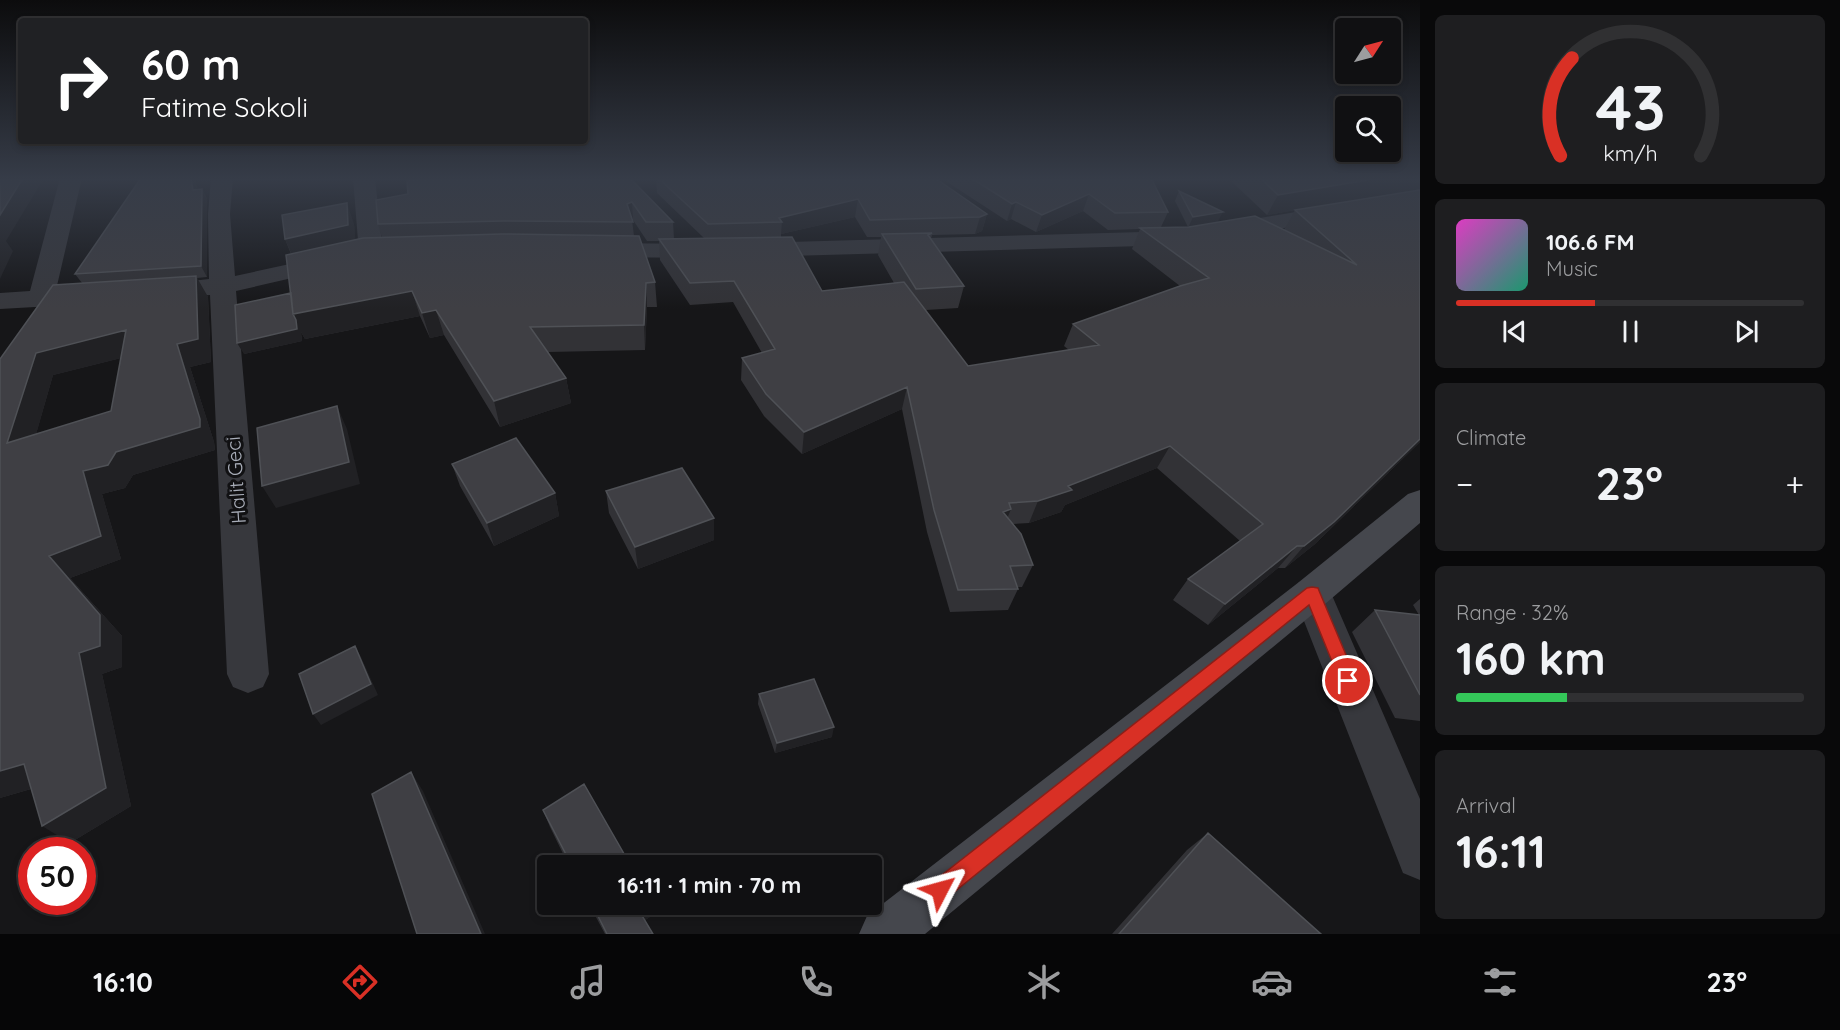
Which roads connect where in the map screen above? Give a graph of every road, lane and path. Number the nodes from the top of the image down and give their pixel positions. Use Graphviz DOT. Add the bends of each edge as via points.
graph roads {
  1 [pos="60,222"];
  2 [pos="220,222"];
  3 [pos="374,222"];
  4 [pos="1228,222"];
  5 [pos="990,223"];
  6 [pos="676,227"];
  7 [pos="1020,243"];
  8 [pos="575,249"];
  9 [pos="701,251"];
  10 [pos="224,286"];
  11 [pos="40,299"];
  12 [pos="0,301"];
  13 [pos="1420,503"];
  14 [pos="1312,593"];
  15 [pos="248,674"];
  16 [pos="1420,856"];
  17 [pos="885,934"];
  1 -- 11 [label="street"];
  2 -- 10 [label="street, Halit Geci"];
  3 -- 10 [label="street" via="382,253"];
  4 -- 7 [label="street"];
  5 -- 7 [label="street"];
  6 -- 9 [label="street"];
  7 -- 9 [label="street"];
  8 -- 9 [label="street"];
  10 -- 11 [label="street"];
  10 -- 15 [label="street, Halit Geci"];
  11 -- 12 [label="street"];
  13 -- 14 [label="main road"];
  14 -- 16 [label="street"];
  14 -- 17 [label="main road"];
}
